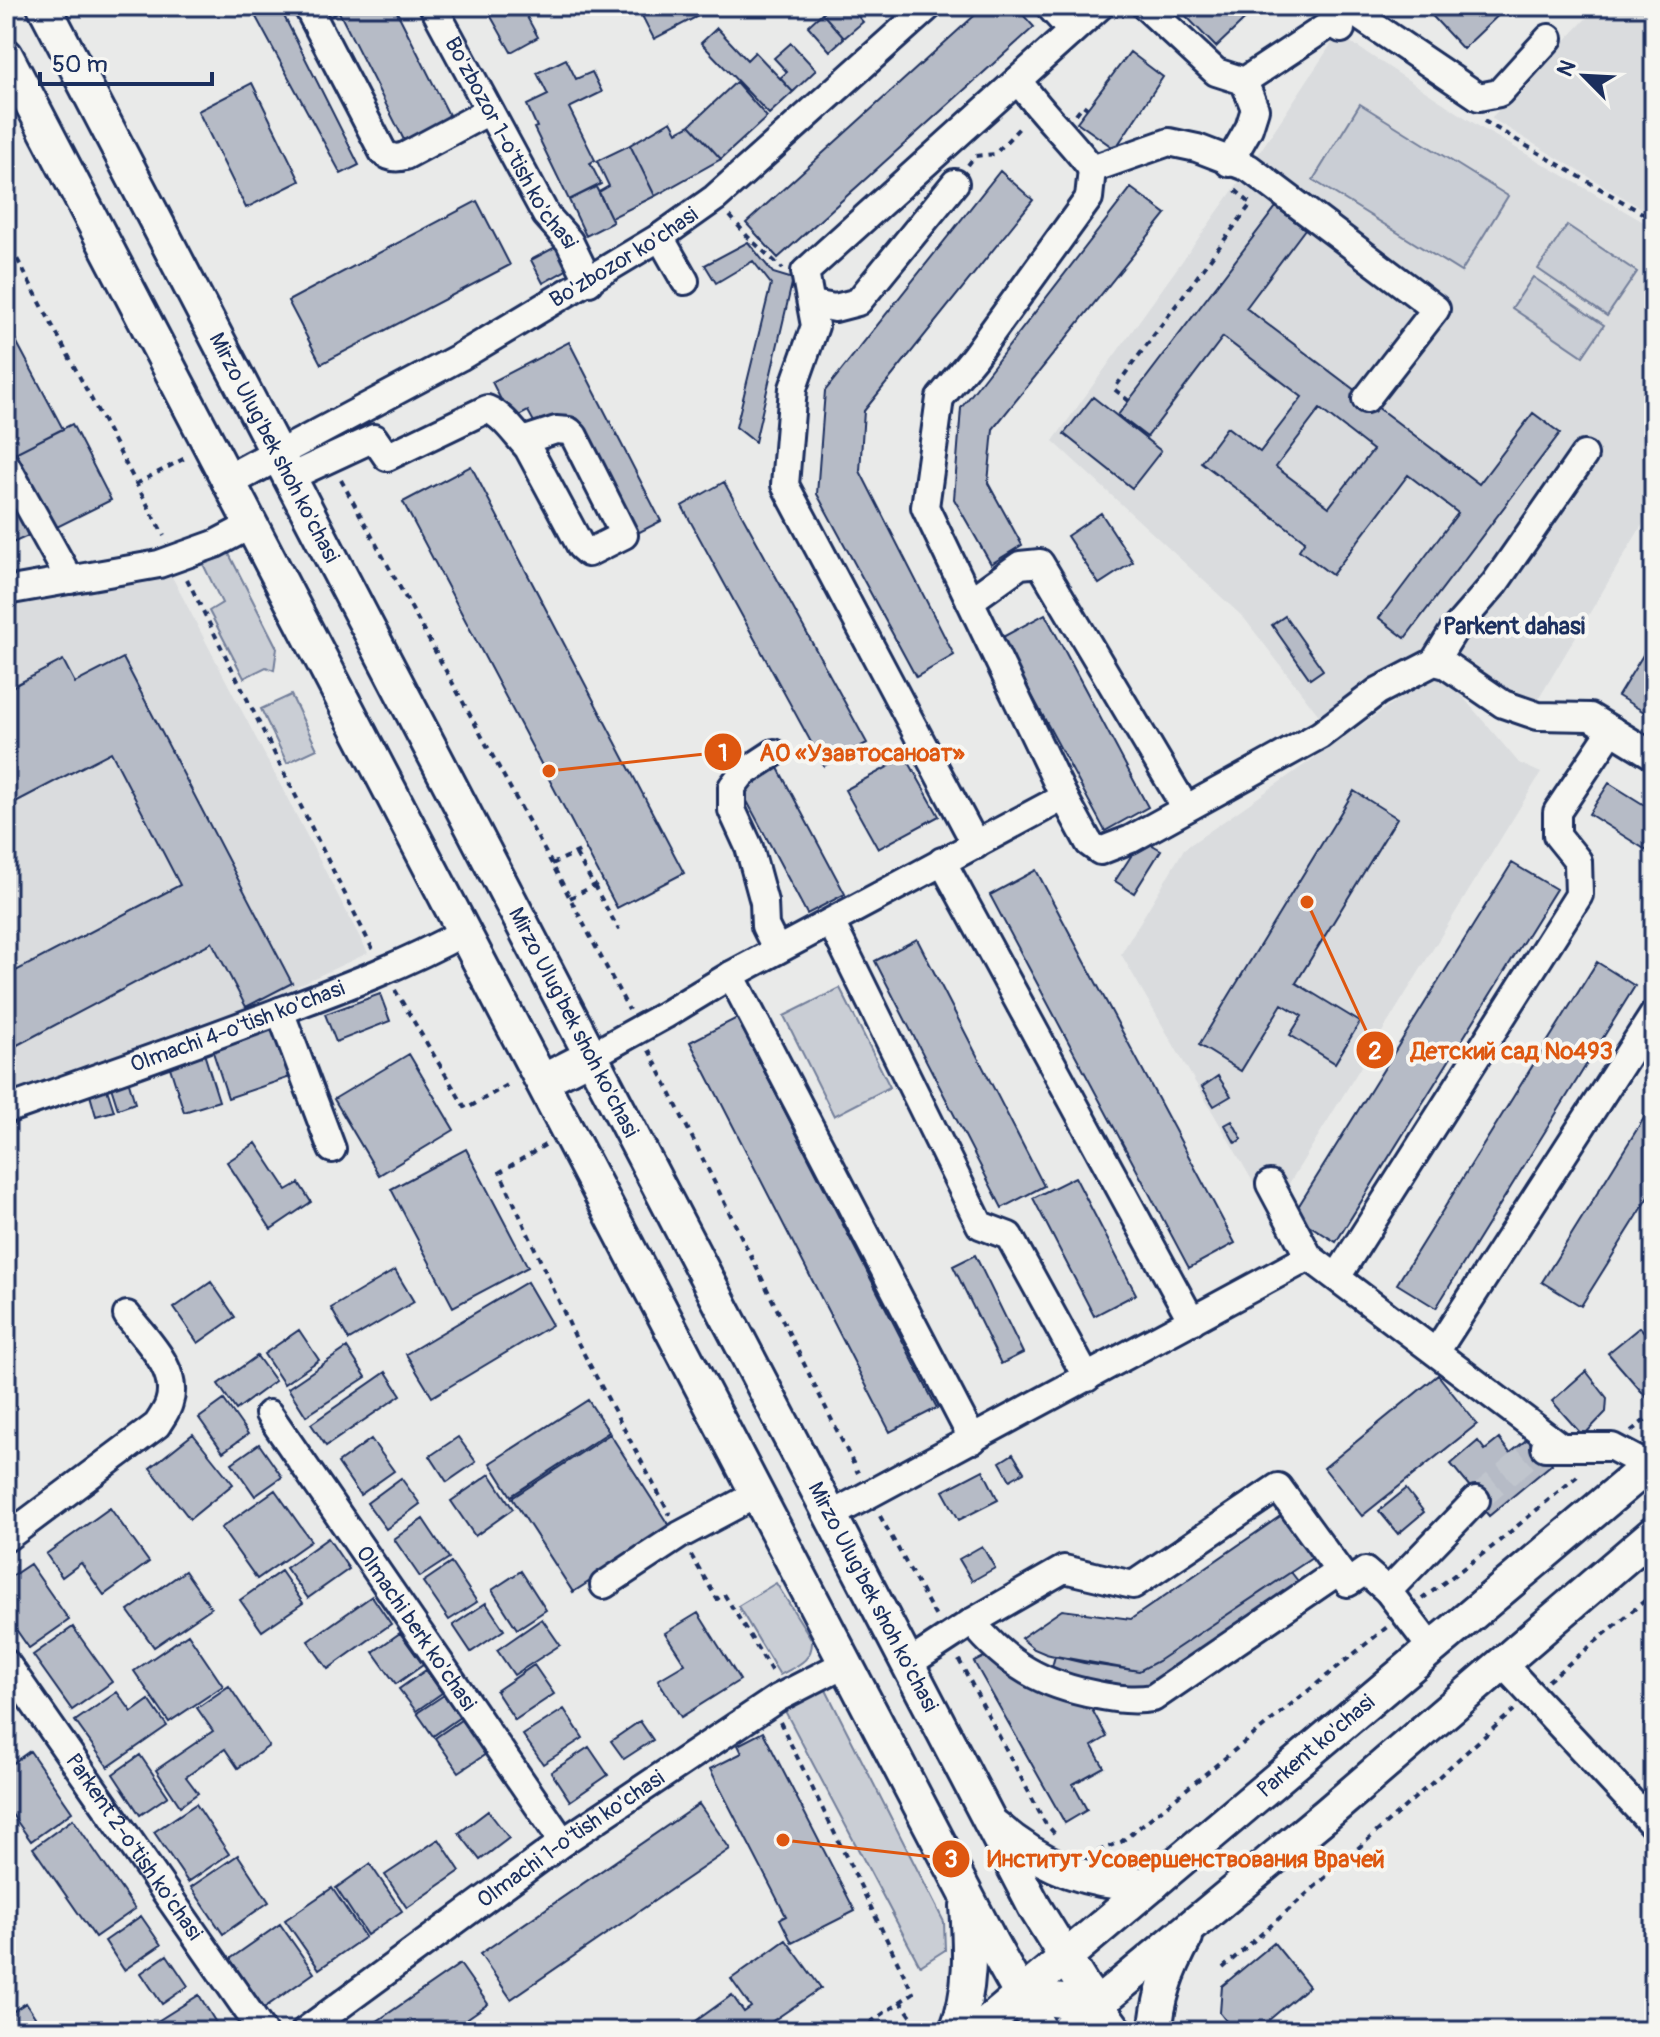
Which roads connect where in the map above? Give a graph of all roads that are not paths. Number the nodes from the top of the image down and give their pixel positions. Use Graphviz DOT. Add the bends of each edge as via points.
graph roads {
  1 [pos="44,6"];
  2 [pos="307,6"];
  3 [pos="433,6"];
  4 [pos="929,6"];
  5 [pos="1049,6"];
  6 [pos="1100,6"];
  7 [pos="1154,9"];
  8 [pos="1352,18"];
  9 [pos="1072,31"];
  10 [pos="1549,38"];
  11 [pos="6,55"];
  12 [pos="1018,80"];
  13 [pos="1244,81"];
  14 [pos="489,111"];
  15 [pos="1229,163"];
  16 [pos="1092,169"];
  17 [pos="955,183"];
  18 [pos="660,237"];
  19 [pos="685,281"];
  20 [pos="589,282"];
  21 [pos="812,304"];
  22 [pos="1366,399"];
  23 [pos="522,441"];
  24 [pos="1584,455"];
  25 [pos="6,465"];
  26 [pos="284,466"];
  27 [pos="228,481"];
  28 [pos="251,525"];
  29 [pos="70,580"];
  30 [pos="6,591"];
  31 [pos="970,601"];
  32 [pos="1434,662"];
  33 [pos="1612,730"];
  34 [pos="774,753"];
  35 [pos="1654,756"];
  36 [pos="1064,797"];
  37 [pos="1185,807"];
  38 [pos="976,845"];
  39 [pos="942,861"];
  40 [pos="831,922"];
  41 [pos="464,932"];
  42 [pos="777,950"];
  43 [pos="731,975"];
  44 [pos="280,1011"];
  45 [pos="1654,1014"];
  46 [pos="591,1056"];
  47 [pos="542,1081"];
  48 [pos="6,1110"];
  49 [pos="332,1149"];
  50 [pos="1270,1184"];
  51 [pos="1309,1257"];
  52 [pos="1337,1277"];
  53 [pos="127,1315"];
  54 [pos="1192,1321"];
  55 [pos="1436,1352"];
  56 [pos="1087,1378"];
  57 [pos="269,1414"];
  58 [pos="973,1440"];
  59 [pos="1651,1464"];
  60 [pos="757,1494"];
  61 [pos="1476,1500"];
  62 [pos="831,1515"];
  63 [pos="1654,1533"];
  64 [pos="6,1538"];
  65 [pos="1339,1571"];
  66 [pos="604,1585"];
  67 [pos="1388,1591"];
  68 [pos="972,1622"];
  69 [pos="1432,1649"];
  70 [pos="6,1663"];
  71 [pos="846,1663"];
  72 [pos="1502,1663"];
  73 [pos="908,1664"];
  74 [pos="990,1822"];
  75 [pos="1654,1826"];
  76 [pos="563,1842"];
  77 [pos="1154,1883"];
  78 [pos="966,1895"];
  79 [pos="1191,1928"];
  80 [pos="1065,1958"];
  81 [pos="1020,1996"];
  82 [pos="1096,2005"];
  83 [pos="1058,2021"];
  84 [pos="262,2031"];
  85 [pos="305,2031"];
  86 [pos="956,2031"];
  87 [pos="978,2031"];
  88 [pos="1041,2031"];
  89 [pos="1116,2031"];
  90 [pos="1156,2031"];
  1 -- 26 [label="main road, Mirzo Ulug'bek shoh ko'chasi"];
  2 -- 14 [label="street" via="387,156 405,156"];
  3 -- 14 [label="street, Bo'zbozor 1-o'tish ko'chasi"];
  4 -- 18 [label="street, Bo'zbozor ko'chasi" via="783,140"];
  5 -- 9 [label="street"];
  6 -- 9 [label="street"];
  7 -- 13 [label="street" via="1216,72"];
  8 -- 10 [label="street" via="1479,97 1499,93"];
  8 -- 13 [label="street"];
  9 -- 12 [label="street"];
  11 -- 27 [label="main road"];
  12 -- 16 [label="street"];
  12 -- 21 [label="street" via="805,272"];
  13 -- 15 [label="street" via="1255,109"];
  14 -- 20 [label="street, Bo'zbozor 1-o'tish ko'chasi"];
  15 -- 16 [label="street" via="1169,142"];
  15 -- 22 [label="street" via="1249,168 1436,309"];
  16 -- 31 [label="street" via="1089,198 940,398 925,507"];
  17 -- 21 [label="street" via="858,302 835,308"];
  18 -- 19 [label="street"];
  18 -- 20 [label="street, Bo'zbozor ko'chasi"];
  20 -- 26 [label="street, Bo'zbozor ko'chasi"];
  21 -- 38 [label="street" via="815,326 793,388 785,485"];
  23 -- 23 [label="street" via="581,547 588,553 624,535 569,431"];
  23 -- 26 [label="street" via="487,409 387,457 374,438"];
  24 -- 32 [label="street"];
  25 -- 29 [label="street"];
  26 -- 27 [label="main road"];
  26 -- 46 [label="main road, Mirzo Ulug'bek shoh ko'chasi"];
  27 -- 28 [label="main road"];
  28 -- 29 [label="street" via="159,564"];
  28 -- 41 [label="main road"];
  29 -- 30 [label="street"];
  31 -- 36 [label="street"];
  31 -- 37 [label="street" via="1020,565 1040,563"];
  32 -- 33 [label="street" via="1503,704 1538,716 1590,717"];
  32 -- 37 [label="street" via="1378,691 1320,735"];
  33 -- 35 [label="street"];
  33 -- 52 [label="street" via="1557,812 1557,835 1578,861 1579,895"];
  34 -- 42 [label="street" via="732,787 732,810 749,847 765,926"];
  36 -- 37 [label="street" via="1089,843 1100,851"];
  36 -- 38 [label="street"];
  38 -- 39 [label="street"];
  39 -- 40 [label="street"];
  39 -- 54 [label="street"];
  40 -- 42 [label="street"];
  40 -- 56 [label="street" via="980,1225 1009,1236"];
  41 -- 44 [label="street, Olmachi 4-o'tish ko'chasi" via="384,971"];
  41 -- 47 [label="main road"];
  42 -- 43 [label="street"];
  43 -- 46 [label="street"];
  43 -- 58 [label="street"];
  44 -- 48 [label="street, Olmachi 4-o'tish ko'chasi"];
  44 -- 49 [label="street"];
  45 -- 55 [label="street"];
  46 -- 47 [label="main road"];
  46 -- 62 [label="main road, Mirzo Ulug'bek shoh ko'chasi"];
  47 -- 60 [label="main road"];
  50 -- 51 [label="street"];
  51 -- 52 [label="street"];
  51 -- 54 [label="street"];
  52 -- 55 [label="street"];
  53 -- 64 [label="street" via="162,1360 170,1378 170,1402 157,1425"];
  54 -- 56 [label="street"];
  55 -- 59 [label="street" via="1549,1447 1612,1447"];
  56 -- 58 [label="street"];
  57 -- 76 [label="street, Olmachi berk ko'chasi"];
  58 -- 62 [label="street"];
  59 -- 69 [label="main road, Parkent ko'chasi"];
  60 -- 66 [label="street" via="680,1535"];
  60 -- 71 [label="main road"];
  61 -- 67 [label="street"];
  62 -- 73 [label="main road, Mirzo Ulug'bek shoh ko'chasi"];
  63 -- 72 [label="main road"];
  65 -- 67 [label="street" via="1348,1583 1365,1571"];
  65 -- 68 [label="street" via="1153,1698 1133,1701 1066,1690 1040,1679 1007,1659"];
  65 -- 68 [label="street" via="1278,1487 1133,1585 1064,1569"];
  67 -- 69 [label="street"];
  68 -- 73 [label="street"];
  69 -- 77 [label="main road, Parkent ko'chasi"];
  70 -- 84 [label="street, Parkent 2-o'tish ko'chasi"];
  71 -- 76 [label="street, Olmachi 1-o'tish ko'chasi" via="778,1698"];
  71 -- 78 [label="main road"];
  72 -- 75 [label="street"];
  72 -- 79 [label="main road"];
  73 -- 74 [label="main road, Mirzo Ulug'bek shoh ko'chasi"];
  74 -- 77 [label="main road" via="1026,1850 1066,1871 1111,1884"];
  74 -- 80 [label="main road, Mirzo Ulug'bek shoh ko'chasi"];
  76 -- 85 [label="street, Olmachi 1-o'tish ko'chasi"];
  77 -- 80 [label="main road, Parkent ko'chasi"];
  78 -- 81 [label="main road"];
  78 -- 86 [label="main road" via="970,1967"];
  79 -- 82 [label="main road"];
  79 -- 90 [label="main road" via="1168,1974"];
  80 -- 81 [label="main road, Parkent ko'chasi"];
  80 -- 82 [label="main road, Mirzo Ulug'bek shoh ko'chasi"];
  80 -- 83 [label="main road"];
  81 -- 83 [label="main road"];
  81 -- 87 [label="main road, Parkent ko'chasi"];
  81 -- 88 [label="main road"];
  82 -- 83 [label="main road"];
  82 -- 89 [label="main road, Mirzo Ulug'bek shoh ko'chasi"];
}
